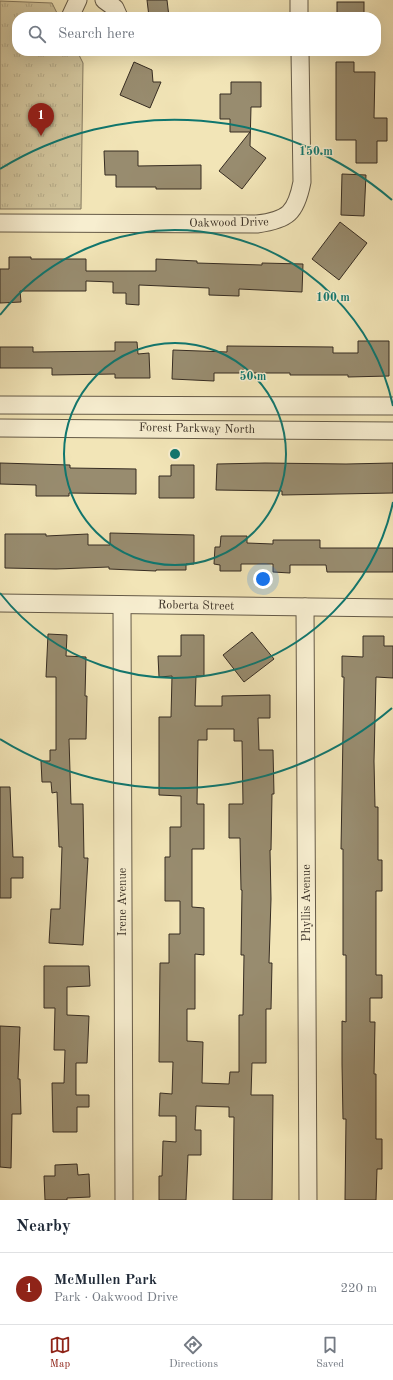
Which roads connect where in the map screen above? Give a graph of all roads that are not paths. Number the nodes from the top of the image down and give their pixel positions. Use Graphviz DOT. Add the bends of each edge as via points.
graph roads {
  1 [pos="78,0"];
  2 [pos="104,0"];
  3 [pos="299,0"];
  4 [pos="72,12"];
  5 [pos="117,12"];
  6 [pos="299,12"];
  7 [pos="300,56"];
  8 [pos="0,223"];
  9 [pos="0,405"];
  10 [pos="68,405"];
  11 [pos="393,406"];
  12 [pos="0,428"];
  13 [pos="68,428"];
  14 [pos="393,431"];
  15 [pos="0,604"];
  16 [pos="122,605"];
  17 [pos="305,607"];
  18 [pos="393,608"];
  19 [pos="124,1200"];
  20 [pos="308,1200"];
  1 -- 4 [label="street"];
  2 -- 5 [label="street"];
  3 -- 6 [label="street"];
  7 -- 8 [label="street, Oakwood Drive" via="302,182 298,199 290,213 275,222"];
  9 -- 10 [label="street, Forest Parkway North"];
  10 -- 11 [label="street, Forest Parkway North"];
  10 -- 13 [label="street"];
  12 -- 13 [label="street, Forest Parkway North"];
  13 -- 14 [label="street, Forest Parkway North"];
  15 -- 16 [label="street, Roberta Street"];
  16 -- 17 [label="street, Roberta Street"];
  16 -- 19 [label="street, Irene Avenue"];
  17 -- 18 [label="street, Roberta Street"];
  17 -- 20 [label="street, Phyllis Avenue"];
}
